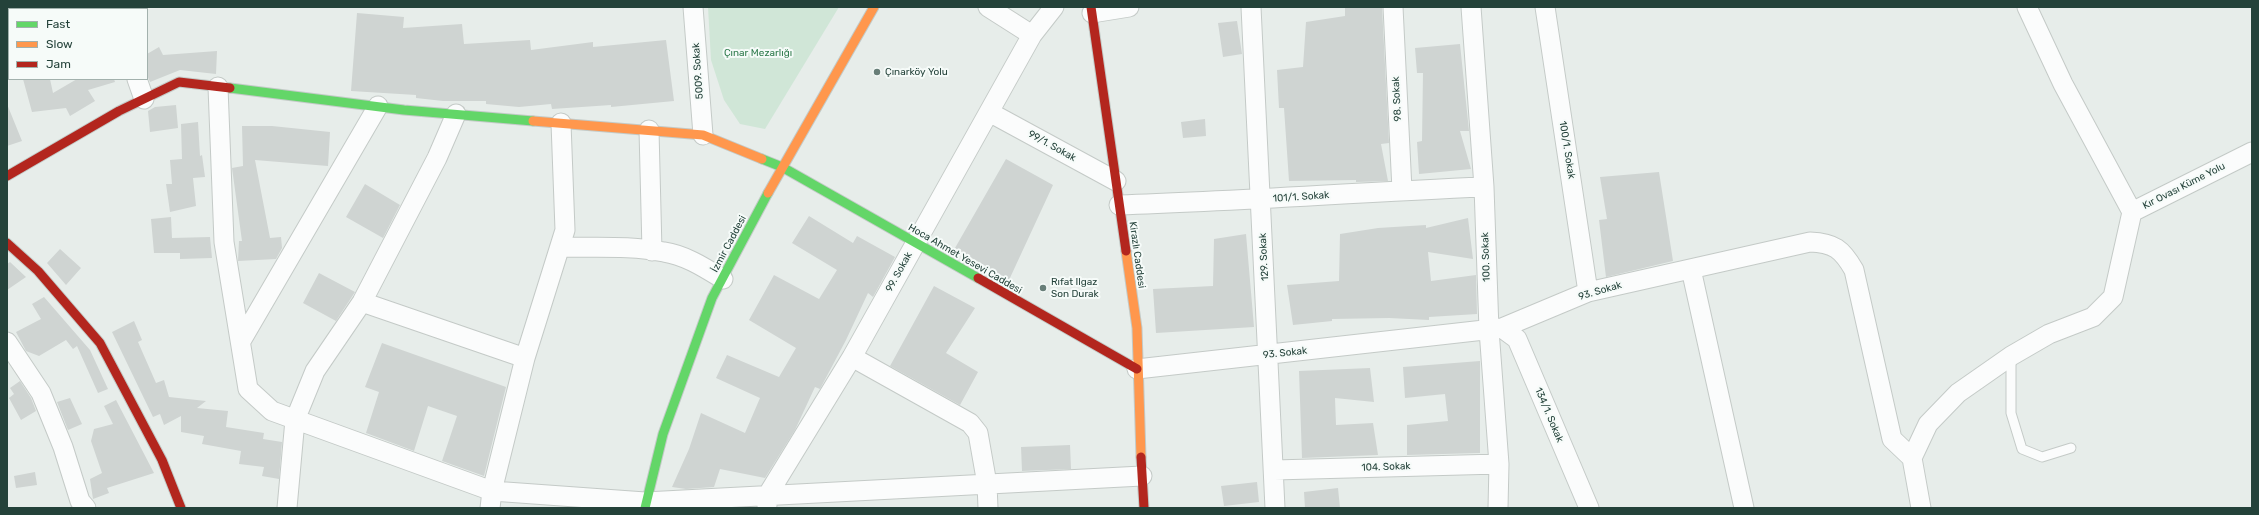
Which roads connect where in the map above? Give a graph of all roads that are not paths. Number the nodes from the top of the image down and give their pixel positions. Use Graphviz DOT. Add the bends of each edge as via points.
graph roads {
  1 [pos="693,7"];
  2 [pos="874,7"];
  3 [pos="988,7"];
  4 [pos="1054,7"];
  5 [pos="1129,7"];
  6 [pos="1251,7"];
  7 [pos="1393,7"];
  8 [pos="1471,7"];
  9 [pos="1545,7"];
  10 [pos="2027,7"];
  11 [pos="1092,10"];
  12 [pos="1032,35"];
  13 [pos="137,80"];
  14 [pos="218,87"];
  15 [pos="144,99"];
  16 [pos="378,106"];
  17 [pos="988,112"];
  18 [pos="456,114"];
  19 [pos="561,123"];
  20 [pos="648,130"];
  21 [pos="703,135"];
  22 [pos="2252,152"];
  23 [pos="782,167"];
  24 [pos="7,176"];
  25 [pos="1116,181"];
  26 [pos="1484,187"];
  27 [pos="1402,190"];
  28 [pos="1261,200"];
  29 [pos="1119,205"];
  30 [pos="2132,212"];
  31 [pos="7,243"];
  32 [pos="915,243"];
  33 [pos="560,247"];
  34 [pos="652,250"];
  35 [pos="1691,268"];
  36 [pos="723,279"];
  37 [pos="1588,292"];
  38 [pos="362,302"];
  39 [pos="1495,329"];
  40 [pos="241,341"];
  41 [pos="7,342"];
  42 [pos="1269,354"];
  43 [pos="2011,356"];
  44 [pos="852,357"];
  45 [pos="525,358"];
  46 [pos="1136,369"];
  47 [pos="295,420"];
  48 [pos="2071,448"];
  49 [pos="1912,458"];
  50 [pos="1499,464"];
  51 [pos="1274,470"];
  52 [pos="1142,476"];
  53 [pos="987,484"];
  54 [pos="491,500"];
  55 [pos="767,502"];
  56 [pos="645,505"];
  57 [pos="86,508"];
  58 [pos="181,508"];
  59 [pos="287,508"];
  60 [pos="988,508"];
  61 [pos="1144,508"];
  62 [pos="1275,508"];
  63 [pos="1498,508"];
  64 [pos="1589,508"];
  65 [pos="1744,508"];
  66 [pos="1921,508"];
  1 -- 21 [label="street, 5009. Sokak"];
  2 -- 23 [label="street, İzmir Caddesi"];
  3 -- 12 [label="street"];
  4 -- 12 [label="street, 99. Sokak"];
  5 -- 11 [label="street"];
  6 -- 28 [label="street, 129. Sokak"];
  7 -- 27 [label="street, 98. Sokak"];
  8 -- 26 [label="street, 100. Sokak"];
  9 -- 37 [label="street, 100/1. Sokak"];
  10 -- 30 [label="street" via="2063,84"];
  11 -- 25 [label="street, Kirazlı Caddesi"];
  12 -- 17 [label="street, 99. Sokak"];
  13 -- 15 [label="street"];
  14 -- 15 [label="street, Hoca Ahmet Yesevi Caddesi" via="179,82"];
  14 -- 16 [label="street, Hoca Ahmet Yesevi Caddesi"];
  14 -- 40 [label="street" via="224,242"];
  15 -- 24 [label="street, Hoca Ahmet Yesevi Caddesi" via="119,110"];
  16 -- 18 [label="street, Hoca Ahmet Yesevi Caddesi"];
  16 -- 40 [label="street"];
  17 -- 25 [label="street, 99/1. Sokak"];
  17 -- 32 [label="street, 99. Sokak"];
  18 -- 19 [label="street, Hoca Ahmet Yesevi Caddesi"];
  18 -- 38 [label="street" via="437,158"];
  19 -- 20 [label="street, Hoca Ahmet Yesevi Caddesi"];
  19 -- 33 [label="street" via="565,230"];
  20 -- 21 [label="street, Hoca Ahmet Yesevi Caddesi"];
  20 -- 34 [label="street"];
  21 -- 23 [label="street, Hoca Ahmet Yesevi Caddesi"];
  22 -- 30 [label="street, Kır Ovası Küme Yolu"];
  23 -- 32 [label="street, Hoca Ahmet Yesevi Caddesi"];
  23 -- 36 [label="street, İzmir Caddesi"];
  25 -- 29 [label="street, Kirazlı Caddesi"];
  26 -- 27 [label="street, 101/1. Sokak"];
  26 -- 39 [label="street, 100. Sokak"];
  27 -- 28 [label="street, 101/1. Sokak"];
  28 -- 29 [label="street, 101/1. Sokak"];
  28 -- 42 [label="street, 129. Sokak"];
  29 -- 46 [label="street, Kirazlı Caddesi" via="1136,328"];
  30 -- 43 [label="street, Kır Ovası Küme Yolu" via="2113,297 2093,318 2049,334"];
  31 -- 58 [label="street" via="38,272 100,343 162,460"];
  32 -- 44 [label="street, 99. Sokak"];
  32 -- 46 [label="street, Hoca Ahmet Yesevi Caddesi"];
  33 -- 34 [label="street"];
  33 -- 45 [label="street"];
  34 -- 36 [label="street" via="666,252 703,266"];
  35 -- 37 [label="street, 93. Sokak"];
  35 -- 49 [label="street, 93. Sokak" via="1810,242 1826,243 1844,253 1854,270 1892,439"];
  35 -- 65 [label="street"];
  36 -- 56 [label="street, İzmir Caddesi" via="712,298 663,434"];
  37 -- 39 [label="street, 93. Sokak"];
  38 -- 45 [label="street"];
  38 -- 47 [label="street" via="314,371"];
  39 -- 42 [label="street, 93. Sokak"];
  39 -- 50 [label="street, 100. Sokak"];
  39 -- 64 [label="street, 134/1. Sokak" via="1517,339"];
  40 -- 47 [label="street" via="248,389 272,411"];
  41 -- 57 [label="street" via="41,393 80,501"];
  42 -- 46 [label="street, 93. Sokak"];
  42 -- 51 [label="street, 129. Sokak"];
  43 -- 48 [label="lane" via="2011,413 2022,449 2042,457"];
  43 -- 49 [label="street, Kır Ovası Küme Yolu" via="1958,393 1928,424"];
  44 -- 53 [label="street" via="970,423 978,433"];
  44 -- 55 [label="street, 99. Sokak"];
  45 -- 54 [label="street"];
  46 -- 52 [label="street, Kirazlı Caddesi"];
  47 -- 54 [label="street"];
  47 -- 59 [label="street"];
  49 -- 66 [label="street"];
  50 -- 51 [label="street, 104. Sokak"];
  50 -- 63 [label="street, 100. Sokak"];
  51 -- 62 [label="street, 129. Sokak"];
  52 -- 53 [label="street"];
  52 -- 61 [label="street, Kirazlı Caddesi"];
  53 -- 55 [label="street"];
  53 -- 60 [label="street"];
  54 -- 56 [label="street"];
  55 -- 56 [label="street"];
}
